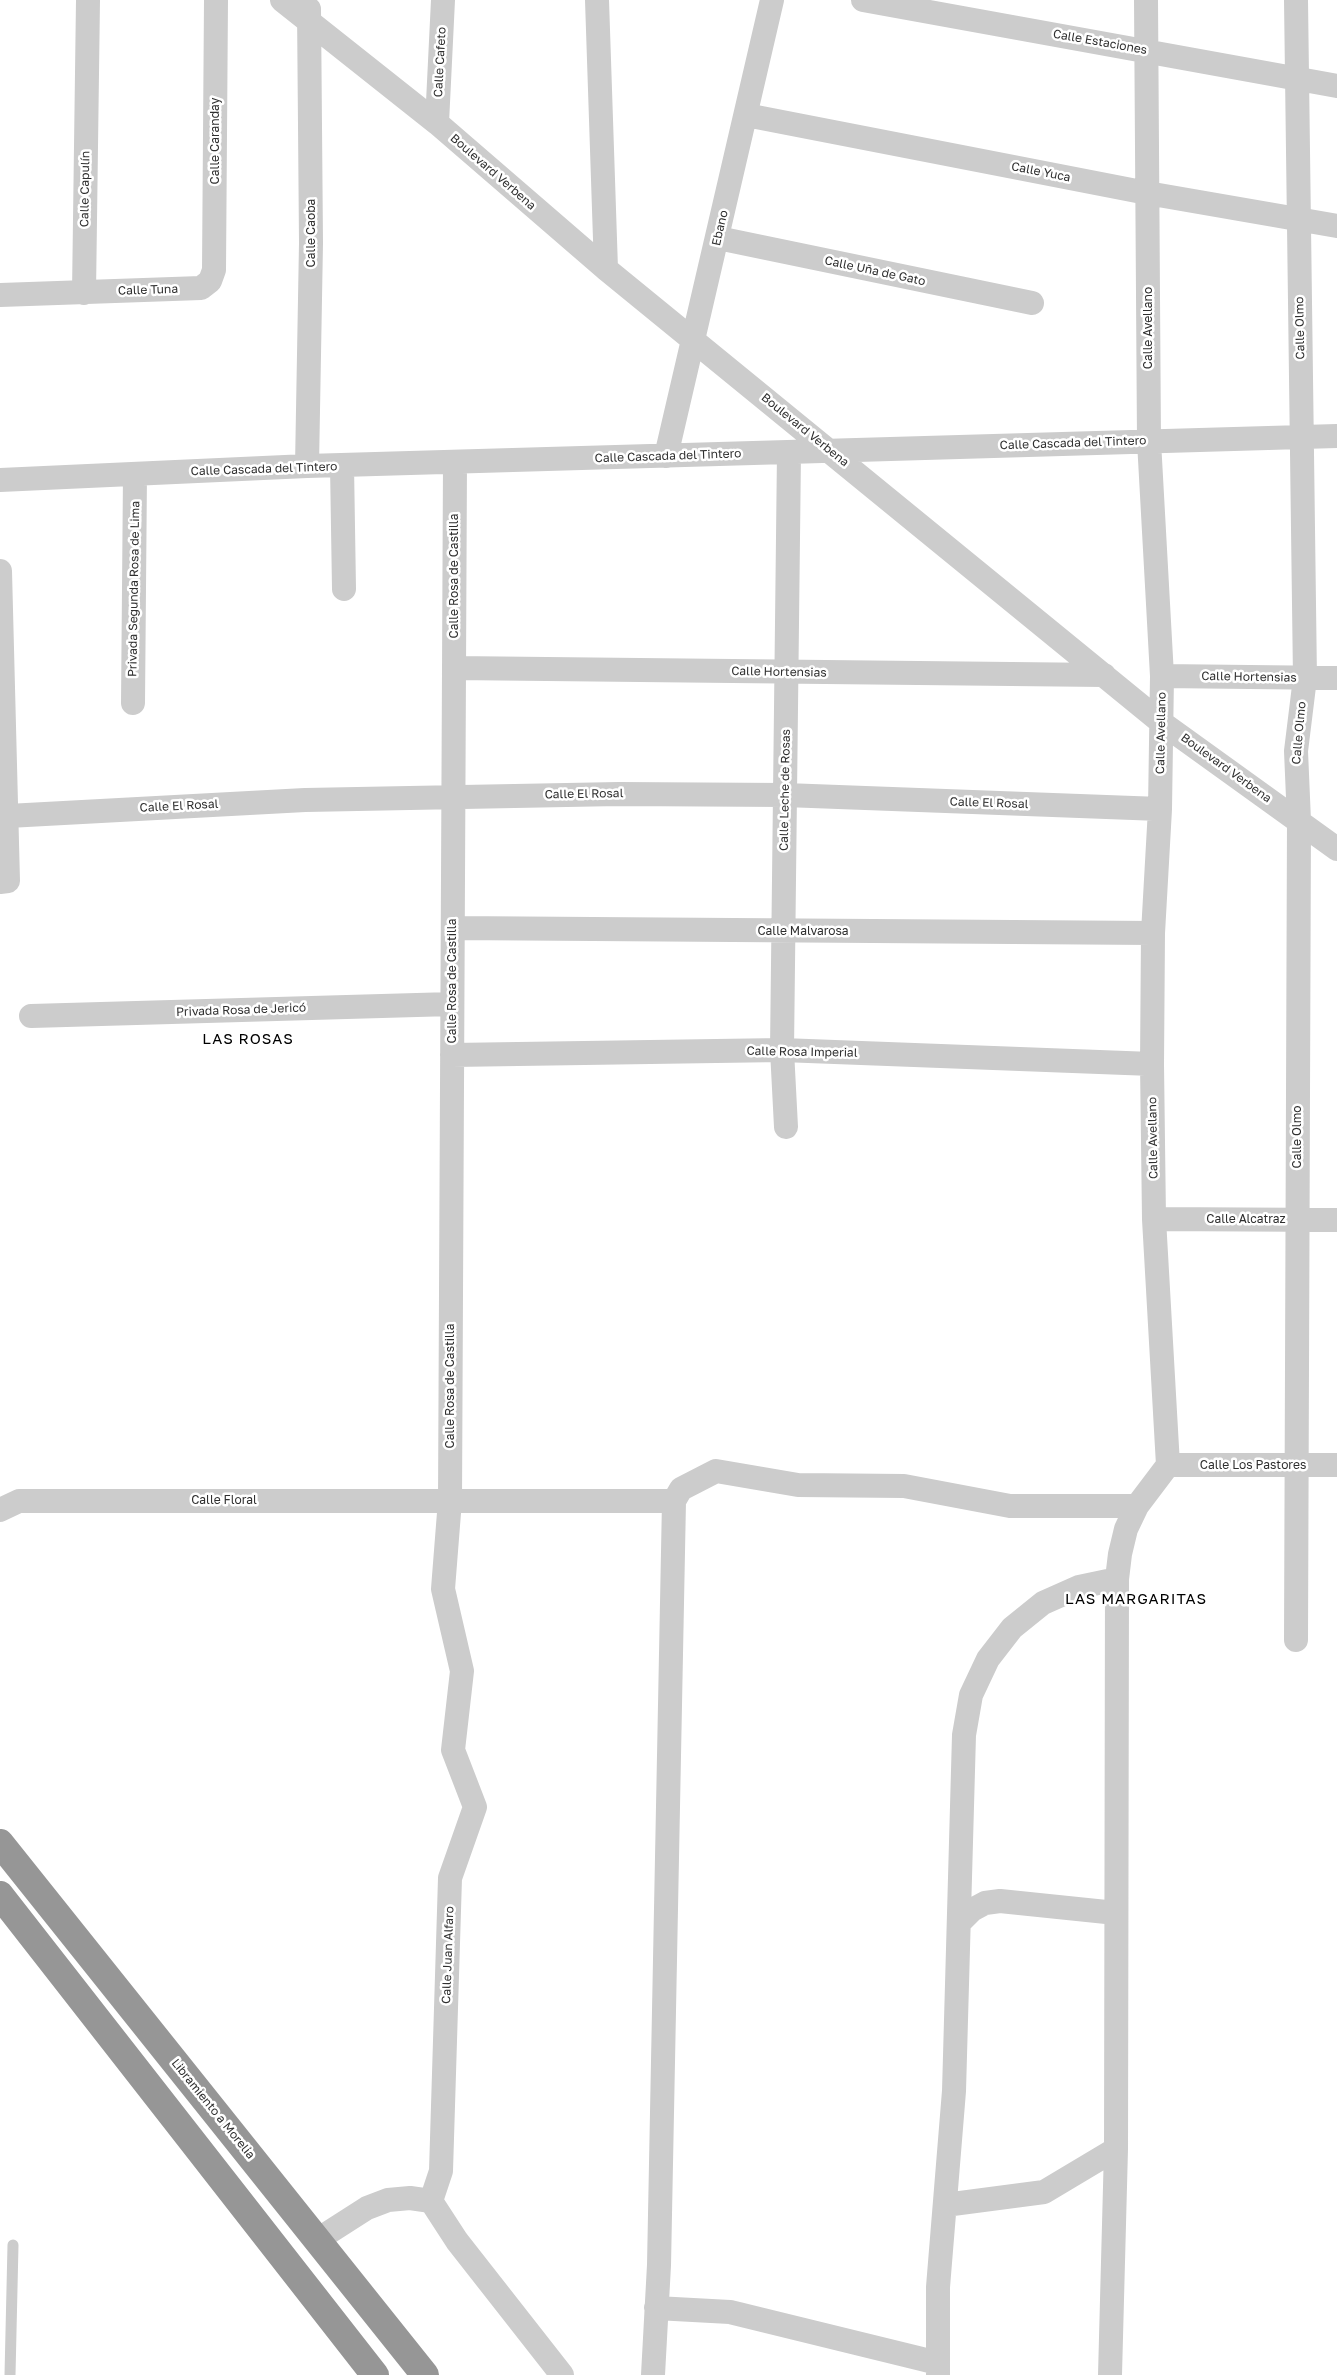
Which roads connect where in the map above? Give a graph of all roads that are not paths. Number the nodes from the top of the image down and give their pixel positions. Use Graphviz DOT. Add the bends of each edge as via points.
graph roads {
  1 [pos="88,0"];
  2 [pos="216,0"];
  3 [pos="282,0"];
  4 [pos="443,0"];
  5 [pos="597,0"];
  6 [pos="772,0"];
  7 [pos="863,0"];
  8 [pos="1146,0"];
  9 [pos="1296,0"];
  10 [pos="309,10"];
  11 [pos="1147,50"];
  12 [pos="1297,77"];
  13 [pos="1337,86"];
  14 [pos="746,115"];
  15 [pos="437,123"];
  16 [pos="1147,193"];
  17 [pos="1299,219"];
  18 [pos="1337,226"];
  19 [pos="718,238"];
  20 [pos="606,269"];
  21 [pos="210,281"];
  22 [pos="84,293"];
  23 [pos="0,296"];
  24 [pos="1032,303"];
  25 [pos="694,339"];
  26 [pos="1337,436"];
  27 [pos="1301,437"];
  28 [pos="1149,441"];
  29 [pos="831,451"];
  30 [pos="789,452"];
  31 [pos="666,456"];
  32 [pos="455,462"];
  33 [pos="342,465"];
  34 [pos="307,466"];
  35 [pos="135,474"];
  36 [pos="0,480"];
  37 [pos="0,570"];
  38 [pos="344,589"];
  39 [pos="454,668"];
  40 [pos="786,672"];
  41 [pos="1104,675"];
  42 [pos="1162,676"];
  43 [pos="1305,678"];
  44 [pos="1337,678"];
  45 [pos="133,703"];
  46 [pos="1162,723"];
  47 [pos="785,795"];
  48 [pos="453,796"];
  49 [pos="1160,809"];
  50 [pos="8,816"];
  51 [pos="1299,821"];
  52 [pos="1337,849"];
  53 [pos="0,882"];
  54 [pos="453,928"];
  55 [pos="783,930"];
  56 [pos="1153,933"];
  57 [pos="452,1004"];
  58 [pos="30,1016"];
  59 [pos="782,1050"];
  60 [pos="452,1055"];
  61 [pos="1152,1064"];
  62 [pos="786,1127"];
  63 [pos="1154,1219"];
  64 [pos="1296,1220"];
  65 [pos="1337,1220"];
  66 [pos="1168,1465"];
  67 [pos="1297,1465"];
  68 [pos="1337,1465"];
  69 [pos="450,1500"];
  70 [pos="674,1501"];
  71 [pos="1137,1506"];
  72 [pos="0,1510"];
  73 [pos="1116,1579"];
  74 [pos="1296,1640"];
  75 [pos="0,1843"];
  76 [pos="0,1895"];
  77 [pos="1116,1913"];
  78 [pos="960,1922"];
  79 [pos="1116,2149"];
  80 [pos="431,2201"];
  81 [pos="945,2205"];
  82 [pos="317,2240"];
  83 [pos="13,2245"];
  84 [pos="656,2308"];
  85 [pos="938,2369"];
  86 [pos="10,2375"];
  87 [pos="375,2375"];
  88 [pos="425,2375"];
  89 [pos="562,2375"];
  90 [pos="653,2375"];
  91 [pos="1110,2375"];
  1 -- 22 [label="street, Calle Capulín"];
  2 -- 21 [label="street, Calle Caranday" via="214,270"];
  3 -- 10 [label="street, Boulevard Verbena"];
  4 -- 15 [label="street, Calle Cafeto"];
  5 -- 20 [label="street"];
  6 -- 14 [label="street, Ebano"];
  7 -- 11 [label="street, Calle Estaciones"];
  8 -- 11 [label="street, Calle Avellano"];
  9 -- 12 [label="street, Calle Olmo"];
  10 -- 15 [label="street, Boulevard Verbena"];
  10 -- 34 [label="street, Calle Caoba" via="311,243"];
  11 -- 12 [label="street, Calle Estaciones"];
  11 -- 16 [label="street, Calle Avellano"];
  12 -- 13 [label="street, Calle Estaciones"];
  12 -- 17 [label="street, Calle Olmo"];
  14 -- 16 [label="street, Calle Yuca"];
  14 -- 19 [label="street, Ebano"];
  15 -- 20 [label="street, Boulevard Verbena"];
  16 -- 17 [label="street, Calle Yuca"];
  16 -- 28 [label="street, Calle Avellano"];
  17 -- 18 [label="street, Calle Yuca"];
  17 -- 27 [label="street, Calle Olmo"];
  19 -- 24 [label="street, Calle Uña de Gato"];
  19 -- 25 [label="street, Ebano"];
  20 -- 25 [label="street, Boulevard Verbena"];
  21 -- 22 [label="street, Calle Tuna" via="200,288"];
  22 -- 23 [label="street"];
  25 -- 29 [label="street, Boulevard Verbena"];
  25 -- 31 [label="street, Ebano"];
  26 -- 27 [label="street, Calle Cascada del Tintero"];
  27 -- 28 [label="street, Calle Cascada del Tintero"];
  27 -- 43 [label="street, Calle Olmo"];
  28 -- 29 [label="street, Calle Cascada del Tintero"];
  28 -- 42 [label="street, Calle Avellano"];
  29 -- 30 [label="street, Calle Cascada del Tintero"];
  29 -- 41 [label="street, Boulevard Verbena"];
  30 -- 31 [label="street, Calle Cascada del Tintero"];
  30 -- 40 [label="street, Calle Leche de Rosas"];
  31 -- 32 [label="street, Calle Cascada del Tintero"];
  32 -- 33 [label="street, Calle Cascada del Tintero"];
  32 -- 39 [label="street, Calle Rosa de Castilla"];
  33 -- 34 [label="street, Calle Cascada del Tintero"];
  33 -- 38 [label="street"];
  34 -- 35 [label="street, Calle Cascada del Tintero"];
  35 -- 36 [label="street, Calle Cascada del Tintero"];
  35 -- 45 [label="street, Privada Segunda Rosa de Lima"];
  37 -- 50 [label="street"];
  39 -- 40 [label="street, Calle Hortensias"];
  39 -- 48 [label="street, Calle Rosa de Castilla"];
  40 -- 41 [label="street, Calle Hortensias"];
  40 -- 47 [label="street, Calle Leche de Rosas"];
  41 -- 46 [label="street, Boulevard Verbena"];
  42 -- 43 [label="street, Calle Hortensias"];
  42 -- 46 [label="street, Calle Avellano"];
  43 -- 44 [label="street, Calle Hortensias"];
  43 -- 51 [label="street, Calle Olmo" via="1296,751"];
  46 -- 49 [label="street, Calle Avellano"];
  46 -- 51 [label="street, Boulevard Verbena"];
  47 -- 48 [label="street, Calle El Rosal"];
  47 -- 49 [label="street, Calle El Rosal"];
  47 -- 55 [label="street, Calle Leche de Rosas"];
  48 -- 50 [label="street, Calle El Rosal" via="305,800"];
  48 -- 54 [label="street, Calle Rosa de Castilla"];
  49 -- 56 [label="street, Calle Avellano"];
  50 -- 53 [label="street" via="8,881"];
  51 -- 52 [label="street, Boulevard Verbena"];
  51 -- 64 [label="street, Calle Olmo"];
  54 -- 55 [label="street, Calle Malvarosa"];
  54 -- 57 [label="street, Calle Rosa de Castilla"];
  55 -- 56 [label="street, Calle Malvarosa"];
  55 -- 59 [label="street, Calle Leche de Rosas"];
  56 -- 61 [label="street, Calle Avellano"];
  57 -- 58 [label="street, Privada Rosa de Jericó"];
  57 -- 60 [label="street, Calle Rosa de Castilla"];
  59 -- 60 [label="street, Calle Rosa Imperial"];
  59 -- 61 [label="street, Calle Rosa Imperial"];
  59 -- 62 [label="street, Calle Leche de Rosas"];
  60 -- 69 [label="street, Calle Rosa de Castilla"];
  61 -- 63 [label="street, Calle Avellano"];
  63 -- 64 [label="street, Calle Alcatraz"];
  63 -- 66 [label="street, Calle Avellano"];
  64 -- 65 [label="street, Calle Alcatraz"];
  64 -- 67 [label="street, Calle Olmo"];
  66 -- 67 [label="street, Calle Los Pastores"];
  66 -- 71 [label="street"];
  67 -- 68 [label="street, Calle Los Pastores"];
  67 -- 74 [label="street, Calle Olmo"];
  69 -- 70 [label="street, Calle Floral"];
  69 -- 72 [label="street, Calle Floral" via="19,1501"];
  69 -- 80 [label="street, Calle Juan Alfaro" via="443,1589 462,1671 453,1750 475,1807 450,1878 441,2171"];
  70 -- 71 [label="street" via="681,1489 716,1471 798,1485 904,1486 1010,1506"];
  70 -- 84 [label="street"];
  71 -- 73 [label="street" via="1126,1529"];
  73 -- 77 [label="street"];
  73 -- 78 [label="street" via="1079,1587 1044,1603 1012,1628 988,1659 975,1686 964,1734"];
  75 -- 82 [label="highway, Libramiento a Morelia"];
  76 -- 87 [label="highway"];
  77 -- 78 [label="street" via="1000,1901 985,1903"];
  77 -- 79 [label="street"];
  78 -- 81 [label="street" via="954,2091"];
  79 -- 81 [label="street" via="1044,2192"];
  79 -- 91 [label="street"];
  80 -- 82 [label="street" via="410,2198 388,2200 367,2208"];
  80 -- 89 [label="street" via="457,2241"];
  81 -- 85 [label="street" via="938,2287"];
  82 -- 88 [label="highway, Libramiento a Morelia"];
  83 -- 86 [label="lane"];
  84 -- 85 [label="street" via="730,2312"];
  84 -- 90 [label="street"];
}
